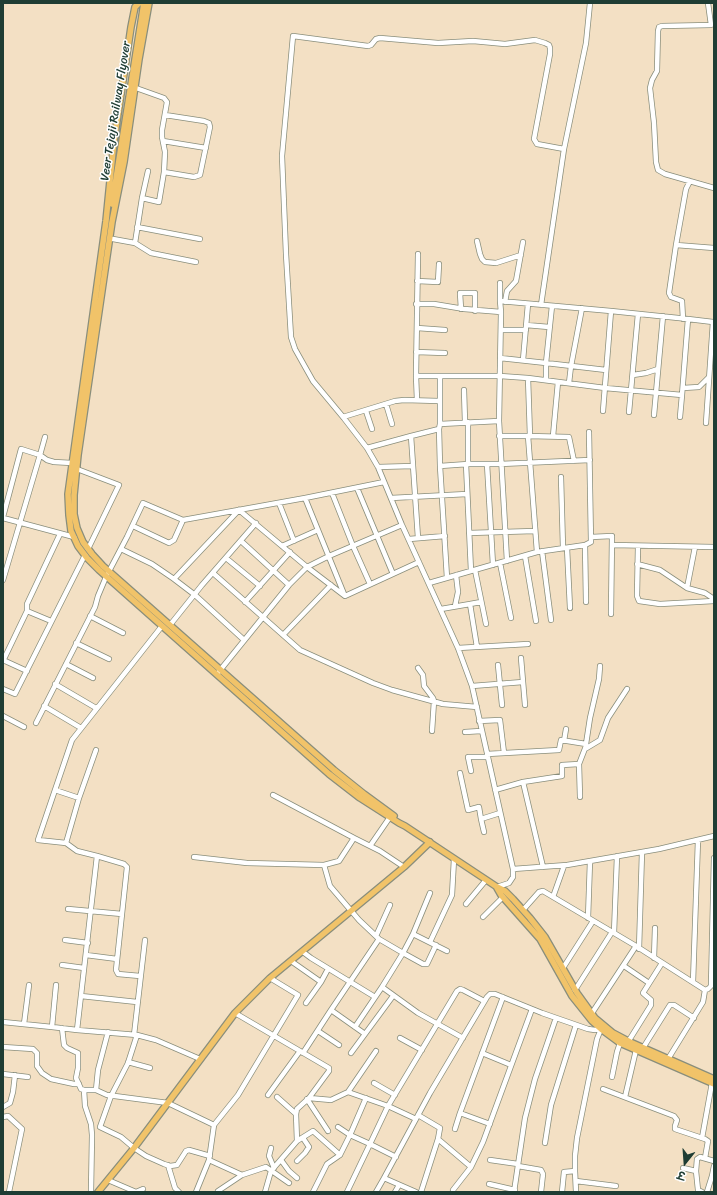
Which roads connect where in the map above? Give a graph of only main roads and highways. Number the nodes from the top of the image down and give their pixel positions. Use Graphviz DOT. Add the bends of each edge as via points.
graph roads {
  1 [pos="144,3"];
  2 [pos="150,3"];
  3 [pos="137,4"];
  4 [pos="111,211"];
  5 [pos="106,221"];
  6 [pos="112,222"];
  7 [pos="108,574"];
  8 [pos="405,826"];
  9 [pos="430,842"];
  10 [pos="496,888"];
  11 [pos="603,1028"];
  12 [pos="713,1082"];
  13 [pos="98,1192"];
  1 -- 4 [label="main road, Veer Tejaji Railway Flyover"];
  2 -- 6 [label="main road"];
  3 -- 5 [label="main road" via="131,27 114,141"];
  4 -- 5 [label="main road, Veer Tejaji Railway Flyover"];
  4 -- 6 [label="main road"];
  5 -- 7 [label="main road" via="68,494 71,531 78,546"];
  6 -- 7 [label="main road" via="74,495 74,514 83,542"];
  7 -- 8 [label="main road" via="221,669 334,770"];
  7 -- 8 [label="main road" via="162,626 329,774 360,798"];
  8 -- 9 [label="main road"];
  9 -- 10 [label="main road"];
  9 -- 13 [label="main road" via="404,867 270,978 235,1013"];
  10 -- 11 [label="main road" via="540,939 572,996 592,1021"];
  10 -- 11 [label="main road" via="505,892 545,937 575,990"];
  11 -- 12 [label="main road"];
  11 -- 12 [label="main road" via="620,1044"];
}
